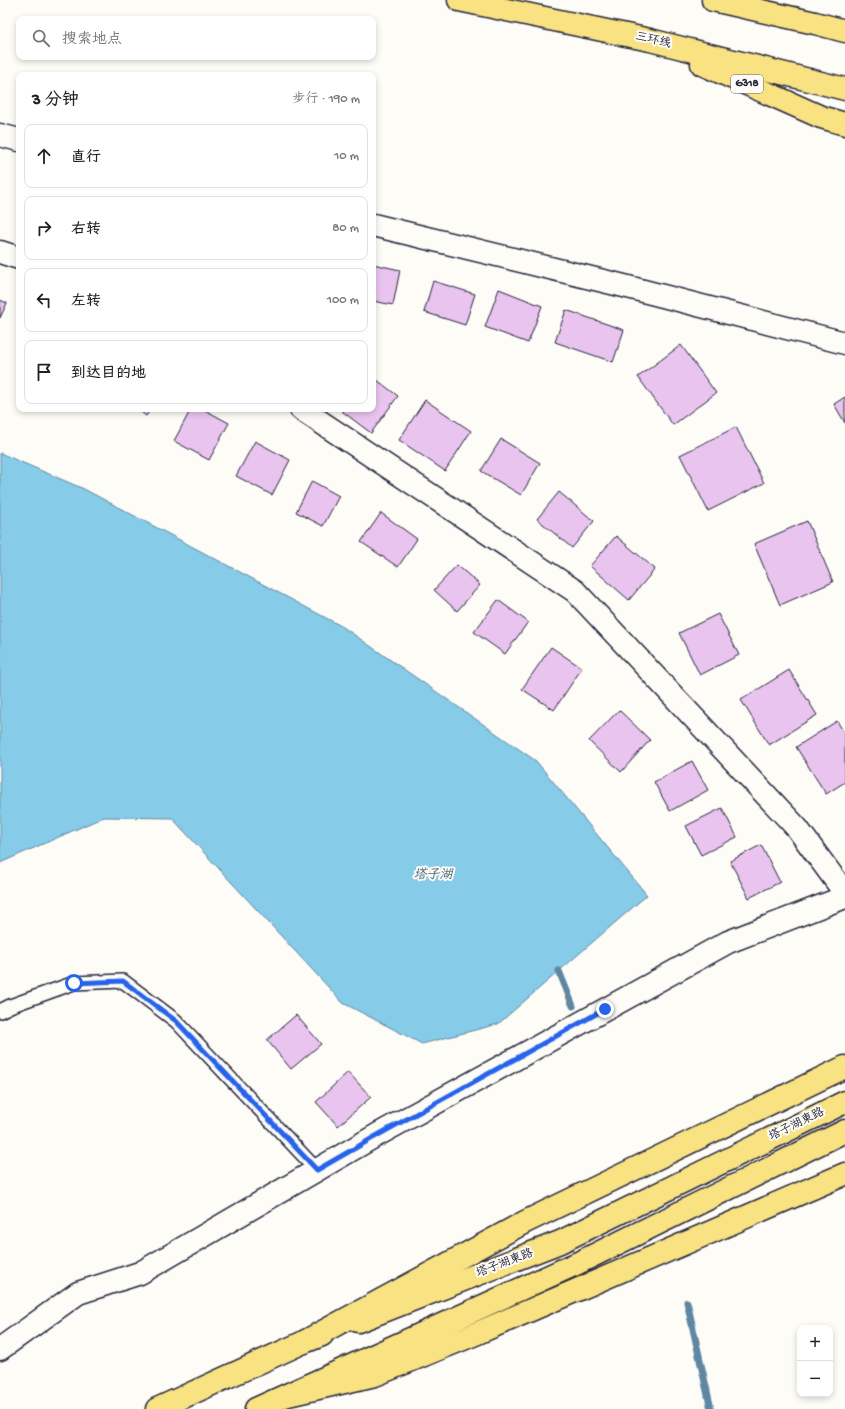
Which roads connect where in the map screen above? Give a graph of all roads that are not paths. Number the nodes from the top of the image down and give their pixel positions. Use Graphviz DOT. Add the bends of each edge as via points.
graph roads {
  1 [pos="459,0"];
  2 [pos="713,0"];
  3 [pos="845,31"];
  4 [pos="650,40"];
  5 [pos="845,89"];
  6 [pos="845,124"];
  7 [pos="0,135"];
  8 [pos="16,139"];
  9 [pos="376,226"];
  10 [pos="0,252"];
  11 [pos="16,257"];
  12 [pos="845,343"];
  13 [pos="306,412"];
  14 [pos="845,893"];
  15 [pos="845,897"];
  16 [pos="0,1011"];
  17 [pos="845,1067"];
  18 [pos="845,1102"];
  19 [pos="845,1131"];
  20 [pos="317,1170"];
  21 [pos="845,1174"];
  22 [pos="304,1342"];
  23 [pos="0,1349"];
  24 [pos="288,1395"];
  25 [pos="157,1409"];
  26 [pos="256,1409"];
  1 -- 4 [label="main road, 三环线 / G318"];
  2 -- 3 [label="main road"];
  4 -- 5 [label="main road, 三环线 / G318"];
  4 -- 6 [label="main road, G318" via="821,117"];
  7 -- 8 [label="street"];
  9 -- 12 [label="street"];
  10 -- 11 [label="street"];
  13 -- 14 [label="street" via="575,591 797,828"];
  15 -- 20 [label="street" via="728,942"];
  16 -- 20 [label="lane" via="74,983 123,981 176,1021"];
  17 -- 22 [label="main road" via="525,1222"];
  18 -- 22 [label="main road, 塔子湖東路" via="560,1242"];
  19 -- 24 [label="main road" via="566,1268"];
  20 -- 23 [label="street" via="140,1273 78,1293"];
  21 -- 24 [label="main road" via="375,1375"];
  22 -- 25 [label="main road, 塔子湖東路"];
  24 -- 26 [label="main road"];
}
